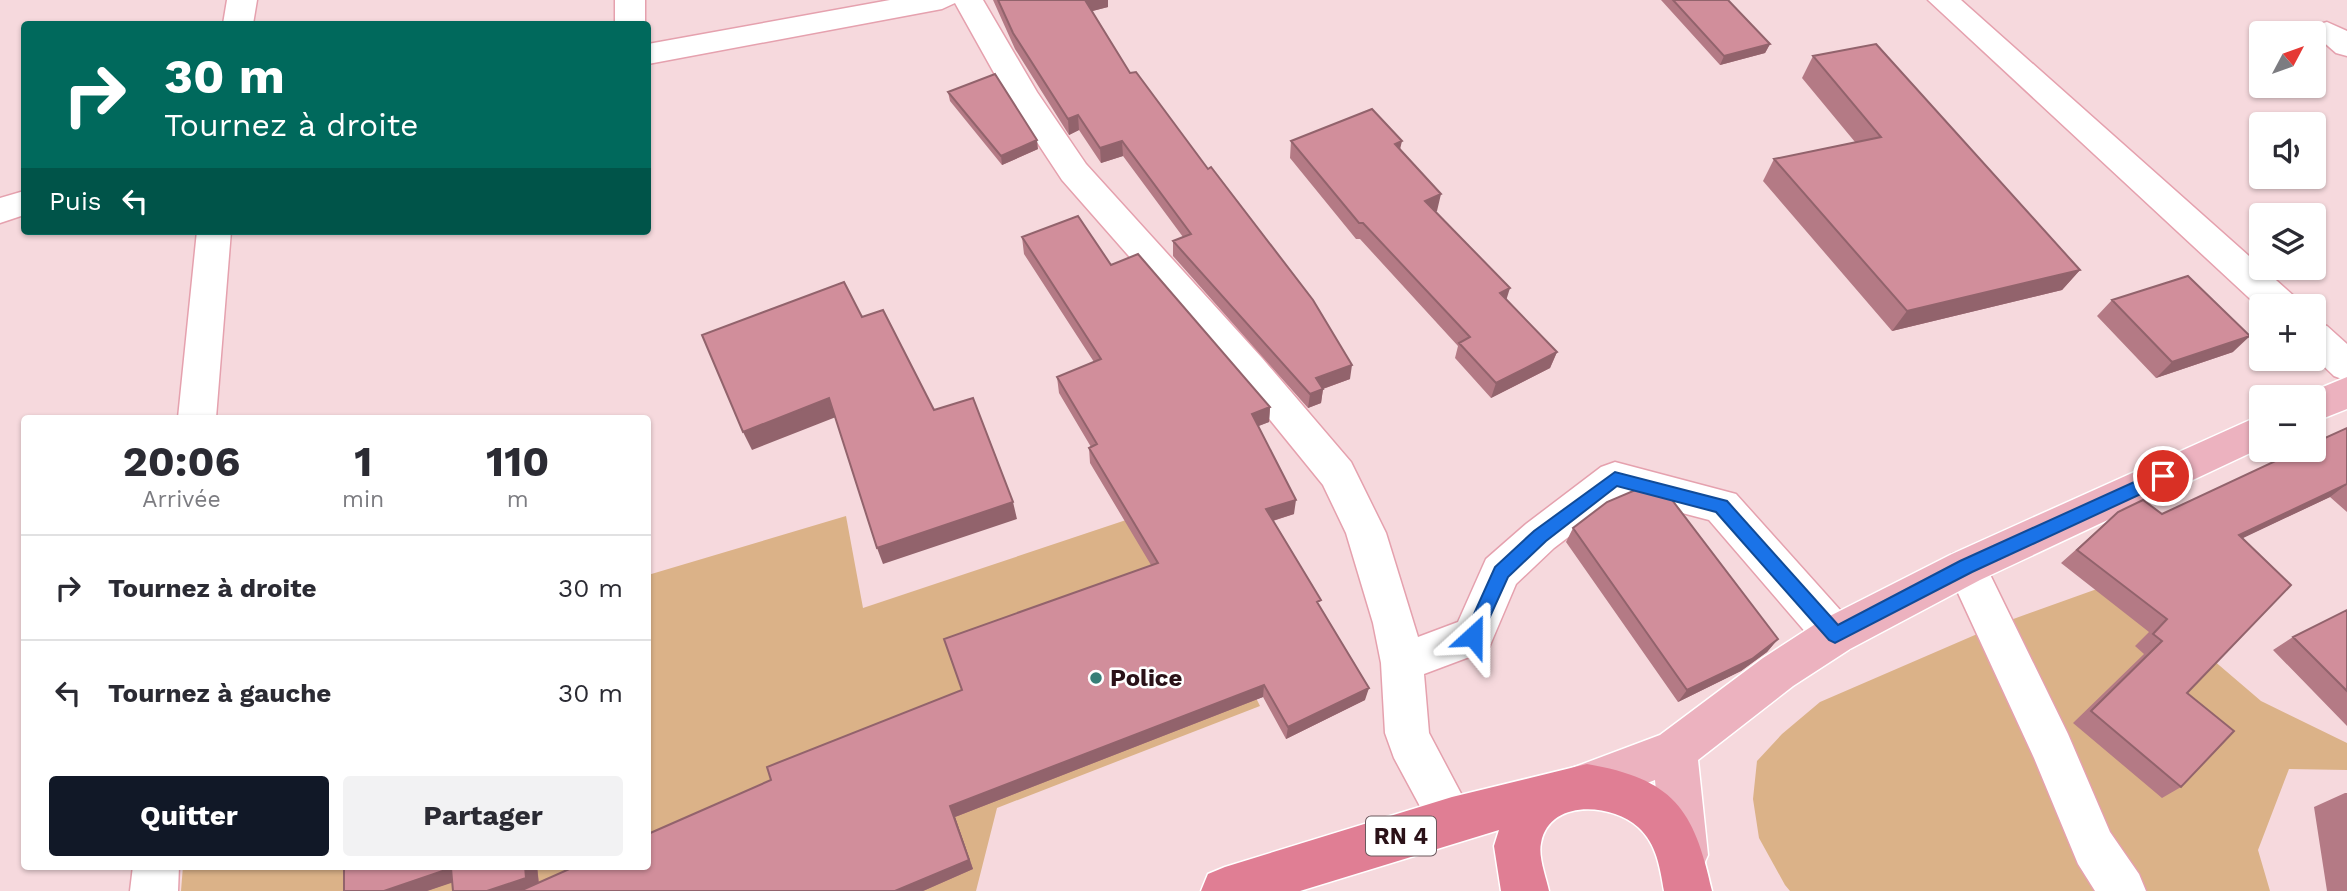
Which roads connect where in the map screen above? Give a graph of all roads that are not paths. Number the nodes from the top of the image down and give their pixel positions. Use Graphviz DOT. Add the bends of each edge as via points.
graph roads {
  1 [pos="242,0"];
  2 [pos="630,0"];
  3 [pos="942,0"];
  4 [pos="968,0"];
  5 [pos="1943,0"];
  6 [pos="239,21"];
  7 [pos="630,21"];
  8 [pos="651,53"];
  9 [pos="21,203"];
  10 [pos="0,211"];
  11 [pos="214,235"];
  12 [pos="2268,294"];
  13 [pos="2326,346"];
  14 [pos="2347,366"];
  15 [pos="2347,391"];
  16 [pos="2326,401"];
  17 [pos="197,415"];
  18 [pos="2249,437"];
  19 [pos="1966,567"];
  20 [pos="1835,635"];
  21 [pos="1402,663"];
  22 [pos="1675,751"];
  23 [pos="1569,789"];
  24 [pos="1452,820"];
  25 [pos="156,870"];
  26 [pos="1693,876"];
  27 [pos="1258,888"];
  28 [pos="154,891"];
  29 [pos="1525,891"];
  30 [pos="2122,891"];
  1 -- 6 [label="street"];
  2 -- 7 [label="street"];
  3 -- 8 [label="street"];
  4 -- 21 [label="street" via="1024,98 1074,172 1249,368 1336,474 1366,533"];
  5 -- 12 [label="street"];
  9 -- 10 [label="street"];
  11 -- 17 [label="street"];
  13 -- 14 [label="street"];
  15 -- 16 [label="main road"];
  18 -- 19 [label="main road"];
  19 -- 20 [label="main road"];
  19 -- 30 [label="street" via="2094,848"];
  20 -- 21 [label="street" via="1722,506 1615,479 1501,572 1473,636"];
  20 -- 22 [label="main road" via="1778,672"];
  21 -- 24 [label="street" via="1408,733 1416,758"];
  22 -- 23 [label="main road"];
  22 -- 26 [label="main road"];
  23 -- 24 [label="highway, RN 4"];
  23 -- 26 [label="highway" via="1612,788 1635,798 1673,832"];
  23 -- 29 [label="highway" via="1532,808 1521,828 1517,850"];
  24 -- 27 [label="highway, RN 4"];
  25 -- 28 [label="street"];
}
